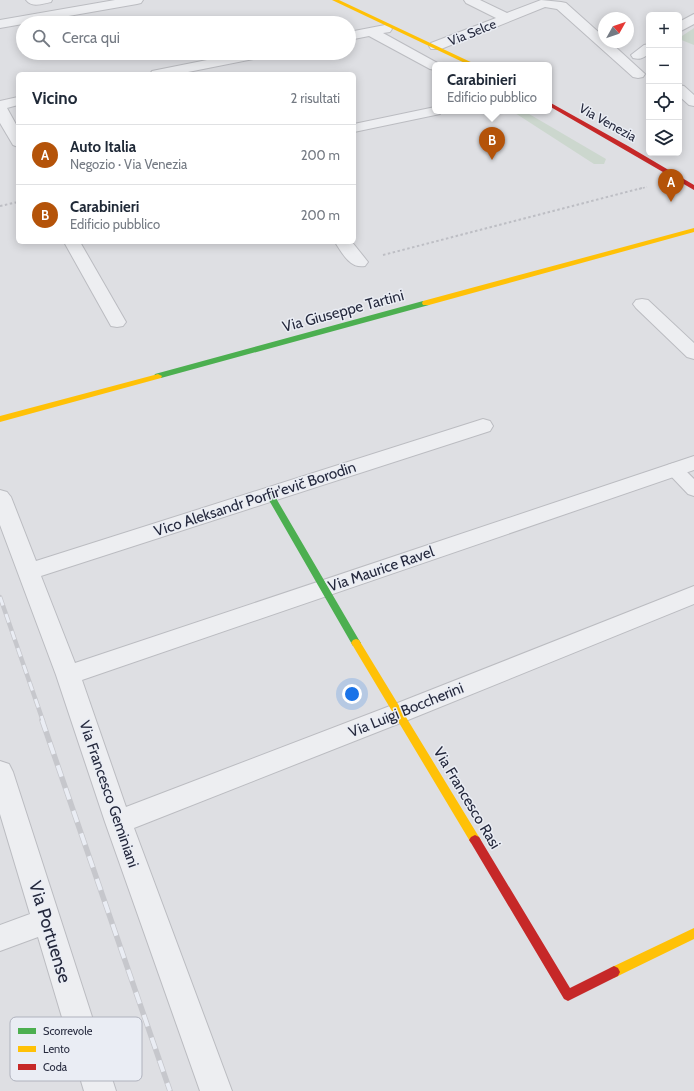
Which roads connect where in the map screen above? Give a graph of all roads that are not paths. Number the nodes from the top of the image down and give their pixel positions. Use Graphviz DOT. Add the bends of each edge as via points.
graph roads {
  1 [pos="31,0"];
  2 [pos="47,0"];
  3 [pos="137,0"];
  4 [pos="335,0"];
  5 [pos="470,0"];
  6 [pos="571,0"];
  7 [pos="109,2"];
  8 [pos="40,16"];
  9 [pos="507,18"];
  10 [pos="694,18"];
  11 [pos="16,21"];
  12 [pos="598,21"];
  13 [pos="0,24"];
  14 [pos="682,26"];
  15 [pos="394,27"];
  16 [pos="371,32"];
  17 [pos="356,35"];
  18 [pos="436,46"];
  19 [pos="638,50"];
  20 [pos="227,60"];
  21 [pos="646,60"];
  22 [pos="468,62"];
  23 [pos="432,64"];
  24 [pos="166,72"];
  25 [pos="638,74"];
  26 [pos="682,92"];
  27 [pos="16,101"];
  28 [pos="694,102"];
  29 [pos="0,105"];
  30 [pos="552,106"];
  31 [pos="0,109"];
  32 [pos="432,112"];
  33 [pos="356,128"];
  34 [pos="16,138"];
  35 [pos="694,188"];
  36 [pos="694,230"];
  37 [pos="73,244"];
  38 [pos="345,244"];
  39 [pos="359,262"];
  40 [pos="642,304"];
  41 [pos="117,322"];
  42 [pos="694,353"];
  43 [pos="0,419"];
  44 [pos="483,426"];
  45 [pos="684,466"];
  46 [pos="694,490"];
  47 [pos="270,495"];
  48 [pos="0,497"];
  49 [pos="28,572"];
  50 [pos="324,589"];
  51 [pos="694,595"];
  52 [pos="68,675"];
  53 [pos="399,713"];
  54 [pos="0,772"];
  55 [pos="118,822"];
  56 [pos="46,921"];
  57 [pos="694,933"];
  58 [pos="0,938"];
  59 [pos="76,1017"];
  60 [pos="97,1081"];
  61 [pos="100,1091"];
  62 [pos="216,1091"];
  1 -- 2 [label="lane"];
  3 -- 7 [label="street"];
  4 -- 15 [label="street"];
  5 -- 9 [label="street, Via Selce"];
  6 -- 12 [label="street"];
  7 -- 8 [label="street"];
  9 -- 18 [label="street, Via Selce"];
  9 -- 25 [label="street, Via Selce" via="544,4 561,6"];
  10 -- 14 [label="street"];
  11 -- 13 [label="street"];
  15 -- 16 [label="street"];
  15 -- 18 [label="street"];
  16 -- 17 [label="street"];
  16 -- 23 [label="street"];
  18 -- 22 [label="street"];
  19 -- 21 [label="street"];
  20 -- 24 [label="street"];
  26 -- 28 [label="street"];
  27 -- 29 [label="street"];
  30 -- 35 [label="street, Via Venezia"];
  31 -- 34 [label="street"];
  32 -- 33 [label="street"];
  36 -- 43 [label="street, Via Giuseppe Tartini"];
  37 -- 41 [label="street"];
  38 -- 39 [label="street"];
  40 -- 42 [label="street"];
  44 -- 47 [label="street, Vico Aleksandr Porfir'evič Borodin"];
  45 -- 46 [label="lane"];
  45 -- 50 [label="street, Via Maurice Ravel"];
  47 -- 49 [label="street, Vico Aleksandr Porfir'evič Borodin"];
  47 -- 50 [label="street, Via Francesco Rasi"];
  48 -- 49 [label="street, Via Francesco Geminiani"];
  49 -- 52 [label="street, Via Francesco Geminiani"];
  50 -- 52 [label="street, Via Maurice Ravel"];
  50 -- 53 [label="street, Via Francesco Rasi"];
  51 -- 53 [label="street, Via Luigi Boccherini"];
  52 -- 55 [label="street, Via Francesco Geminiani"];
  53 -- 55 [label="street, Via Luigi Boccherini"];
  53 -- 57 [label="street, Via Francesco Rasi" via="568,995"];
  54 -- 56 [label="street, Via Portuense"];
  55 -- 62 [label="street, Via Francesco Geminiani"];
  56 -- 58 [label="street"];
  56 -- 59 [label="street, Via Portuense"];
  60 -- 61 [label="street, Via Portuense"];
}
